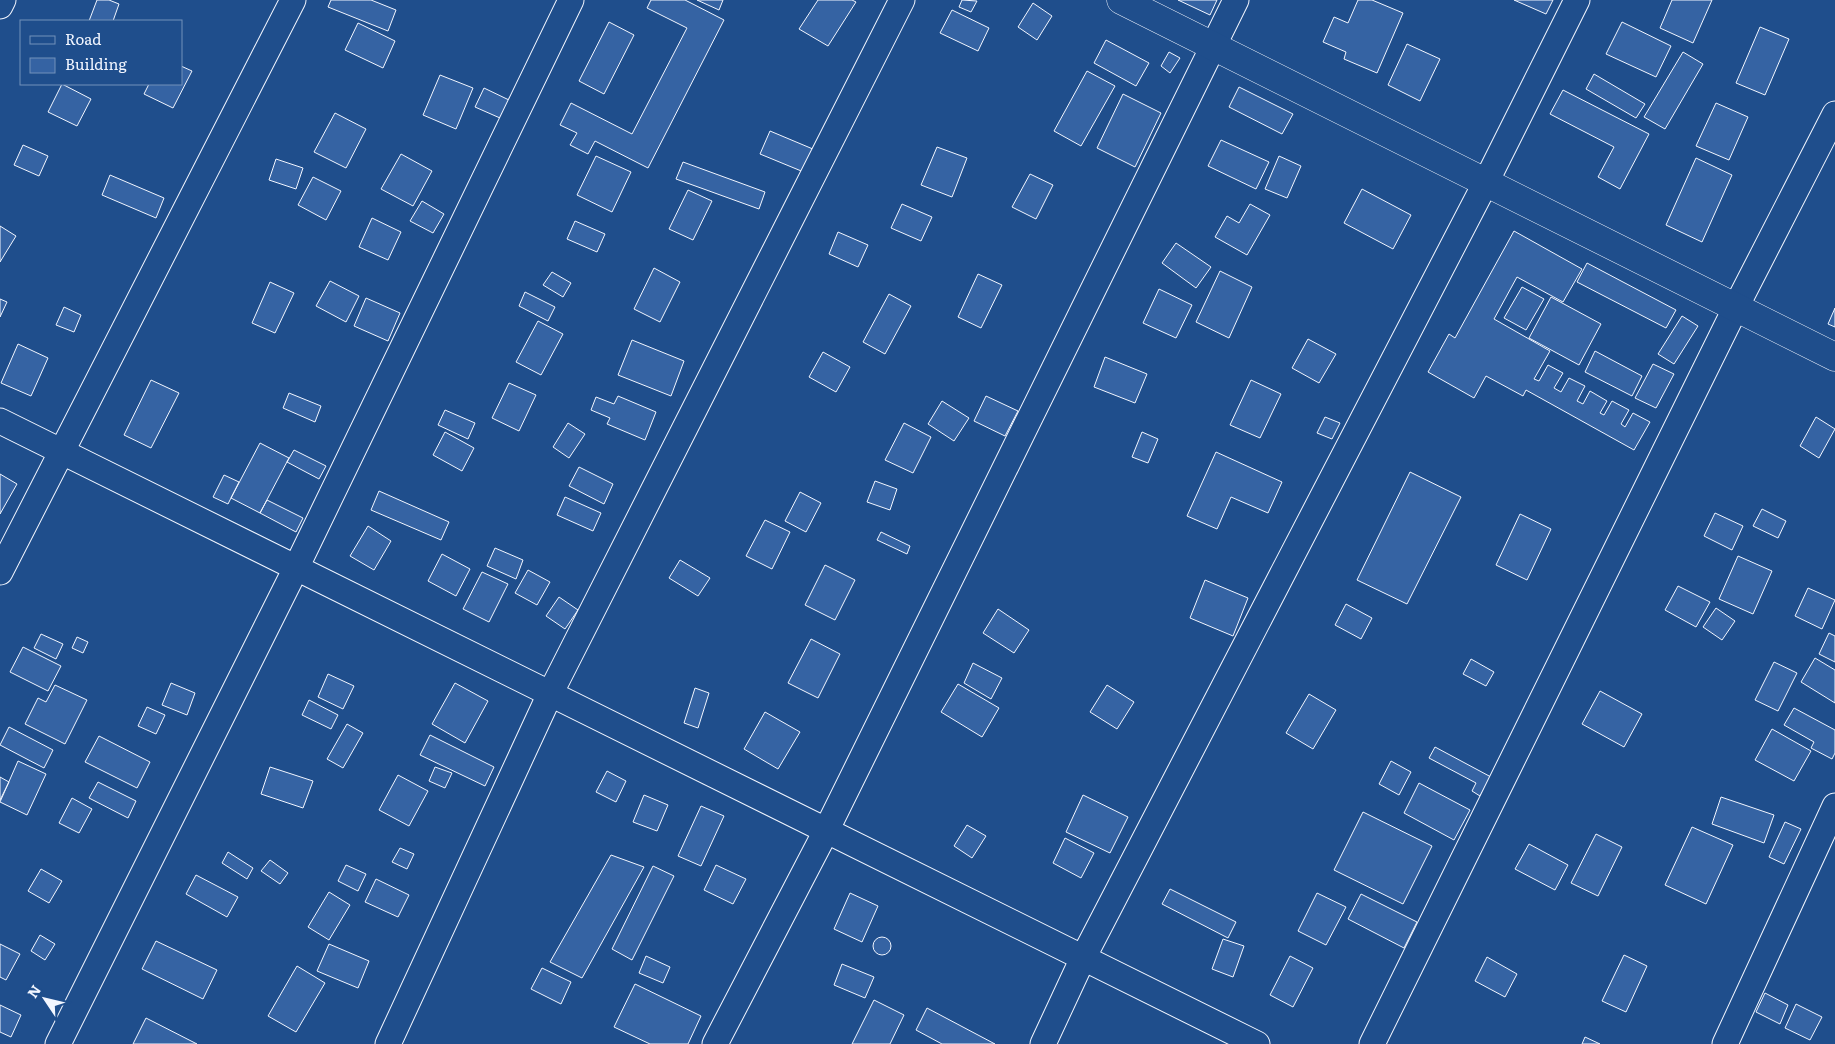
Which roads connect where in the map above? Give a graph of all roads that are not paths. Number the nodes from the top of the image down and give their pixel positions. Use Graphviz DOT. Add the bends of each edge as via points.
graph roads {
  1 [pos="3,0"];
  2 [pos="293,0"];
  3 [pos="571,0"];
  4 [pos="902,0"];
  5 [pos="1121,0"];
  6 [pos="1236,0"];
  7 [pos="1577,0"];
  8 [pos="0,6"];
  9 [pos="1213,46"];
  10 [pos="1835,114"];
  11 [pos="1486,182"];
  12 [pos="1736,307"];
  13 [pos="1835,356"];
  14 [pos="0,421"];
  15 [pos="62,452"];
  16 [pos="296,568"];
  17 [pos="0,572"];
  18 [pos="550,694"];
  19 [pos="1835,806"];
  20 [pos="826,831"];
  21 [pos="1083,958"];
  22 [pos="58,1044"];
  23 [pos="388,1044"];
  24 [pos="715,1044"];
  25 [pos="1043,1044"];
  26 [pos="1257,1044"];
  27 [pos="1372,1044"];
  28 [pos="1725,1044"];
  1 -- 8 [label="street"];
  2 -- 15 [label="street"];
  3 -- 16 [label="street"];
  4 -- 18 [label="street"];
  5 -- 9 [label="street"];
  6 -- 9 [label="street"];
  7 -- 11 [label="street"];
  9 -- 11 [label="street"];
  9 -- 20 [label="street"];
  10 -- 12 [label="street"];
  11 -- 12 [label="street"];
  11 -- 21 [label="street"];
  12 -- 13 [label="street"];
  12 -- 27 [label="street"];
  14 -- 15 [label="street"];
  15 -- 16 [label="street"];
  15 -- 17 [label="street"];
  16 -- 18 [label="street"];
  16 -- 22 [label="street"];
  18 -- 20 [label="street"];
  18 -- 23 [label="street"];
  19 -- 28 [label="street"];
  20 -- 21 [label="street"];
  20 -- 24 [label="street"];
  21 -- 25 [label="street"];
  21 -- 26 [label="street"];
}
